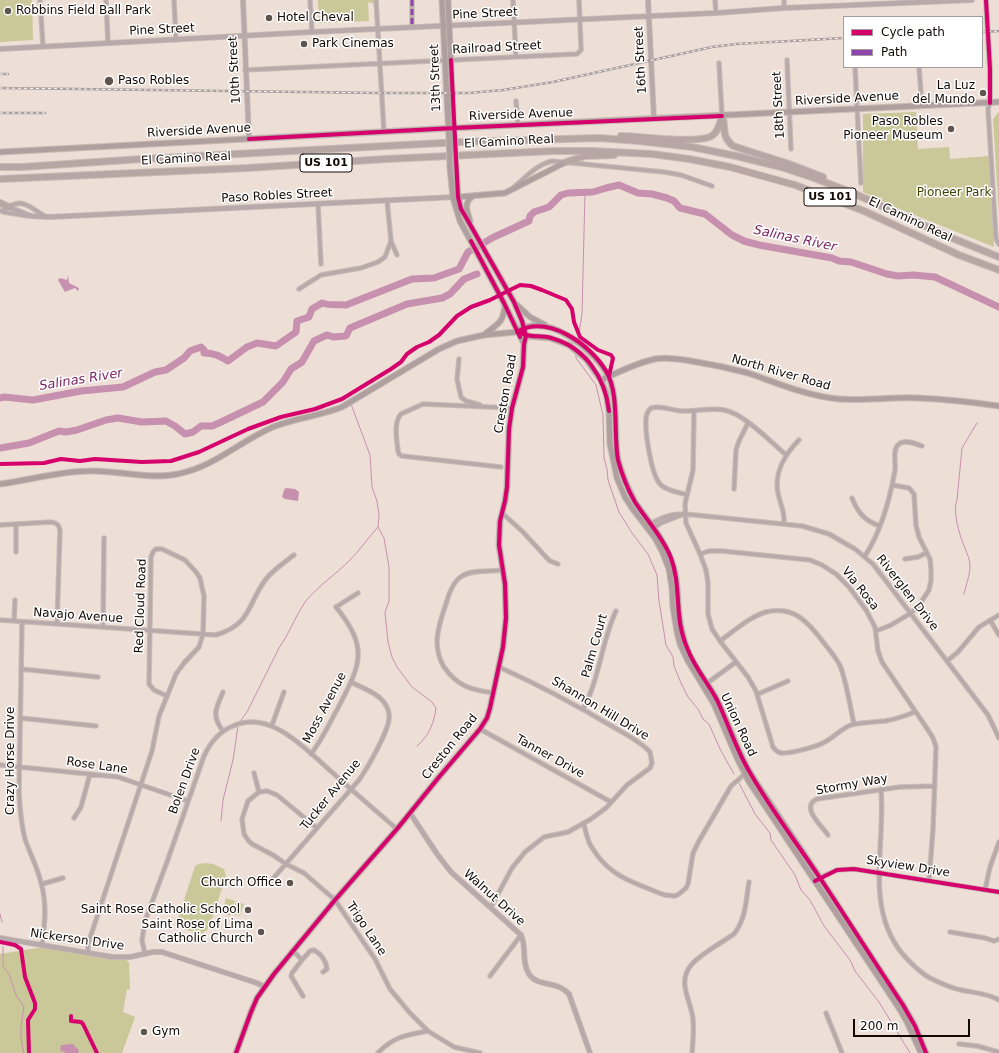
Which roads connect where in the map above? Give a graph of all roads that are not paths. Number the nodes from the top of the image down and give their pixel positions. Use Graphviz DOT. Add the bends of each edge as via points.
graph roads {
  1 [pos="40,0"];
  2 [pos="106,0"];
  3 [pos="174,0"];
  4 [pos="243,0"];
  5 [pos="310,0"];
  6 [pos="376,0"];
  7 [pos="412,0"];
  8 [pos="442,0"];
  9 [pos="448,0"];
  10 [pos="513,0"];
  11 [pos="579,0"];
  12 [pos="648,0"];
  13 [pos="715,0"];
  14 [pos="784,0"];
  15 [pos="972,0"];
  16 [pos="986,0"];
  17 [pos="919,1"];
  18 [pos="851,2"];
  19 [pos="784,8"];
  20 [pos="716,13"];
  21 [pos="648,16"];
  22 [pos="580,20"];
  23 [pos="514,23"];
  24 [pos="446,26"];
  25 [pos="412,27"];
  26 [pos="378,29"];
  27 [pos="312,32"];
  28 [pos="244,36"];
  29 [pos="176,40"];
  30 [pos="108,43"];
  31 [pos="43,46"];
  32 [pos="0,49"];
  33 [pos="516,57"];
  34 [pos="787,60"];
  35 [pos="448,61"];
  36 [pos="718,62"];
  37 [pos="380,64"];
  38 [pos="855,68"];
  39 [pos="919,68"];
  40 [pos="245,70"];
  41 [pos="516,100"];
  42 [pos="999,102"];
  43 [pos="990,103"];
  44 [pos="922,106"];
  45 [pos="857,109"];
  46 [pos="789,112"];
  47 [pos="722,116"];
  48 [pos="654,119"];
  49 [pos="518,125"];
  50 [pos="451,128"];
  51 [pos="384,132"];
  52 [pos="599,138"];
  53 [pos="249,139"];
  54 [pos="791,149"];
  55 [pos="0,152"];
  56 [pos="652,154"];
  57 [pos="566,162"];
  58 [pos="577,164"];
  59 [pos="0,167"];
  60 [pos="552,169"];
  61 [pos="0,179"];
  62 [pos="861,183"];
  63 [pos="712,186"];
  64 [pos="505,193"];
  65 [pos="473,196"];
  66 [pos="455,197"];
  67 [pos="387,200"];
  68 [pos="0,203"];
  69 [pos="318,204"];
  70 [pos="886,207"];
  71 [pos="9,208"];
  72 [pos="0,211"];
  73 [pos="31,216"];
  74 [pos="50,217"];
  75 [pos="468,219"];
  76 [pos="391,241"];
  77 [pos="999,244"];
  78 [pos="398,255"];
  79 [pos="999,257"];
  80 [pos="321,264"];
  81 [pos="999,270"];
  82 [pos="299,289"];
  83 [pos="513,300"];
  84 [pos="504,303"];
  85 [pos="524,328"];
  86 [pos="554,328"];
  87 [pos="517,332"];
  88 [pos="484,335"];
  89 [pos="526,336"];
  90 [pos="524,344"];
  91 [pos="459,359"];
  92 [pos="609,376"];
  93 [pos="601,380"];
  94 [pos="999,406"];
  95 [pos="487,407"];
  96 [pos="512,408"];
  97 [pos="694,412"];
  98 [pos="748,423"];
  99 [pos="799,440"];
  100 [pos="922,446"];
  101 [pos="786,455"];
  102 [pos="501,467"];
  103 [pos="0,484"];
  104 [pos="892,485"];
  105 [pos="734,490"];
  106 [pos="687,494"];
  107 [pos="852,498"];
  108 [pos="502,514"];
  109 [pos="685,514"];
  110 [pos="16,524"];
  111 [pos="784,524"];
  112 [pos="0,525"];
  113 [pos="880,526"];
  114 [pos="650,527"];
  115 [pos="104,538"];
  116 [pos="16,552"];
  117 [pos="926,553"];
  118 [pos="700,554"];
  119 [pos="294,555"];
  120 [pos="865,556"];
  121 [pos="905,559"];
  122 [pos="558,564"];
  123 [pos="502,570"];
  124 [pos="358,593"];
  125 [pos="15,600"];
  126 [pos="616,611"];
  127 [pos="911,613"];
  128 [pos="999,615"];
  129 [pos="0,620"];
  130 [pos="990,620"];
  131 [pos="14,621"];
  132 [pos="22,622"];
  133 [pos="57,624"];
  134 [pos="103,627"];
  135 [pos="150,631"];
  136 [pos="876,631"];
  137 [pos="203,634"];
  138 [pos="999,635"];
  139 [pos="720,641"];
  140 [pos="947,661"];
  141 [pos="736,662"];
  142 [pos="499,666"];
  143 [pos="21,669"];
  144 [pos="98,677"];
  145 [pos="788,681"];
  146 [pos="351,682"];
  147 [pos="705,684"];
  148 [pos="223,692"];
  149 [pos="284,692"];
  150 [pos="494,693"];
  151 [pos="758,694"];
  152 [pos="167,696"];
  153 [pos="583,709"];
  154 [pos="915,712"];
  155 [pos="20,718"];
  156 [pos="854,724"];
  157 [pos="272,725"];
  158 [pos="96,726"];
  159 [pos="480,729"];
  160 [pos="223,731"];
  161 [pos="999,738"];
  162 [pos="311,754"];
  163 [pos="0,765"];
  164 [pos="19,766"];
  165 [pos="747,772"];
  166 [pos="254,773"];
  167 [pos="90,774"];
  168 [pos="141,784"];
  169 [pos="935,786"];
  170 [pos="351,789"];
  171 [pos="881,789"];
  172 [pos="259,792"];
  173 [pos="188,801"];
  174 [pos="611,802"];
  175 [pos="410,813"];
  176 [pos="74,818"];
  177 [pos="584,824"];
  178 [pos="317,828"];
  179 [pos="397,829"];
  180 [pos="828,835"];
  181 [pos="999,842"];
  182 [pos="286,864"];
  183 [pos="880,872"];
  184 [pos="63,878"];
  185 [pos="817,879"];
  186 [pos="929,880"];
  187 [pos="270,882"];
  188 [pos="750,882"];
  189 [pos="42,884"];
  190 [pos="985,890"];
  191 [pos="999,892"];
  192 [pos="334,900"];
  193 [pos="491,907"];
  194 [pos="950,932"];
  195 [pos="521,935"];
  196 [pos="0,938"];
  197 [pos="999,939"];
  198 [pos="42,944"];
  199 [pos="293,951"];
  200 [pos="88,953"];
  201 [pos="145,954"];
  202 [pos="302,960"];
  203 [pos="323,972"];
  204 [pos="490,976"];
  205 [pos="265,987"];
  206 [pos="303,996"];
  207 [pos="999,1000"];
  208 [pos="826,1013"];
  209 [pos="428,1031"];
  210 [pos="959,1044"];
  211 [pos="999,1052"];
  212 [pos="236,1053"];
  213 [pos="378,1053"];
  214 [pos="480,1053"];
  215 [pos="590,1053"];
  216 [pos="692,1053"];
  217 [pos="842,1053"];
  218 [pos="921,1053"];
  219 [pos="926,1053"];
  1 -- 31 [label="street"];
  2 -- 30 [label="street"];
  3 -- 29 [label="street"];
  4 -- 28 [label="street, 10th Street"];
  5 -- 27 [label="street"];
  6 -- 26 [label="street"];
  7 -- 25 [label="street"];
  8 -- 24 [label="main road, 13th Street"];
  9 -- 24 [label="main road, 13th Street"];
  10 -- 23 [label="street"];
  11 -- 22 [label="street"];
  12 -- 21 [label="street, 16th Street"];
  13 -- 20 [label="street"];
  14 -- 19 [label="street"];
  15 -- 17 [label="street, Pine Street"];
  16 -- 43 [label="street"];
  17 -- 18 [label="street, Pine Street"];
  18 -- 19 [label="street, Pine Street"];
  19 -- 20 [label="street, Pine Street"];
  20 -- 21 [label="street, Pine Street"];
  21 -- 22 [label="street, Pine Street"];
  21 -- 48 [label="street, 16th Street"];
  22 -- 23 [label="street, Pine Street"];
  22 -- 33 [label="street, Railroad Street" via="580,50 577,54"];
  23 -- 24 [label="street, Pine Street"];
  23 -- 33 [label="street"];
  24 -- 25 [label="street, Pine Street"];
  24 -- 35 [label="main road, 13th Street"];
  25 -- 26 [label="street, Pine Street"];
  26 -- 27 [label="street, Pine Street"];
  26 -- 37 [label="street"];
  27 -- 28 [label="street, Pine Street"];
  28 -- 29 [label="street, Pine Street"];
  28 -- 40 [label="street, 10th Street"];
  29 -- 30 [label="street, Pine Street"];
  30 -- 31 [label="street, Pine Street"];
  31 -- 32 [label="street, Pine Street"];
  33 -- 35 [label="street, Railroad Street"];
  34 -- 46 [label="street, 18th Street"];
  35 -- 37 [label="street, Railroad Street"];
  35 -- 50 [label="main road, 13th Street"];
  36 -- 47 [label="street"];
  37 -- 40 [label="street, Railroad Street"];
  37 -- 51 [label="street"];
  38 -- 45 [label="street"];
  39 -- 44 [label="street"];
  40 -- 53 [label="street, 10th Street"];
  41 -- 49 [label="street"];
  42 -- 43 [label="main road, Riverside Avenue"];
  43 -- 44 [label="main road, Riverside Avenue"];
  43 -- 77 [label="street" via="988,109 993,205 996,239"];
  44 -- 45 [label="main road, Riverside Avenue"];
  45 -- 46 [label="main road, Riverside Avenue"];
  45 -- 62 [label="street"];
  46 -- 47 [label="main road, Riverside Avenue"];
  46 -- 54 [label="street, 18th Street"];
  47 -- 48 [label="main road, Riverside Avenue"];
  47 -- 52 [label="highway" via="716,132 703,139 681,140 617,135"];
  47 -- 70 [label="highway" via="726,140 733,146 834,181 880,201"];
  48 -- 49 [label="main road, Riverside Avenue"];
  49 -- 50 [label="main road, Riverside Avenue"];
  50 -- 51 [label="main road, Riverside Avenue"];
  50 -- 66 [label="main road, 13th Street, bridge"];
  51 -- 53 [label="main road, Riverside Avenue"];
  52 -- 59 [label="highway, El Camino Real / US 101" via="461,142"];
  52 -- 70 [label="highway, El Camino Real / US 101" via="656,142 736,156 781,167"];
  53 -- 55 [label="main road, Riverside Avenue"];
  56 -- 57 [label="highway" via="585,156"];
  56 -- 61 [label="highway, El Camino Real / US 101" via="592,150 553,151"];
  56 -- 81 [label="highway, El Camino Real / US 101" via="750,171 795,184"];
  57 -- 58 [label="street, Paso Robles Street"];
  57 -- 60 [label="main road, Paso Robles Street"];
  57 -- 64 [label="street, Paso Robles Street" via="552,161 537,166"];
  58 -- 60 [label="street, Paso Robles Street" via="566,164"];
  58 -- 63 [label="street, Paso Robles Street" via="664,172"];
  60 -- 64 [label="main road, Paso Robles Street"];
  64 -- 65 [label="main road, Paso Robles Street"];
  65 -- 66 [label="main road, Paso Robles Street"];
  65 -- 75 [label="main road" via="466,206"];
  66 -- 67 [label="street, Paso Robles Street"];
  66 -- 75 [label="main road"];
  66 -- 84 [label="main road, 13th Street" via="460,221"];
  67 -- 69 [label="street, Paso Robles Street"];
  67 -- 76 [label="street"];
  68 -- 71 [label="highway"];
  69 -- 74 [label="street, Paso Robles Street"];
  69 -- 80 [label="street"];
  70 -- 79 [label="highway, El Camino Real / US 101"];
  71 -- 72 [label="street, Paso Robles Street"];
  71 -- 73 [label="street, Paso Robles Street"];
  71 -- 74 [label="street, Paso Robles Street" via="12,205 28,205"];
  72 -- 73 [label="street, Paso Robles Street"];
  73 -- 74 [label="street, Paso Robles Street"];
  75 -- 83 [label="main road"];
  76 -- 78 [label="street"];
  76 -- 82 [label="street" via="385,257 378,262 361,268 321,275"];
  83 -- 85 [label="main road, Creston Road"];
  83 -- 86 [label="main road" via="530,317"];
  84 -- 87 [label="main road, 13th Street"];
  84 -- 88 [label="main road" via="504,317 501,322"];
  85 -- 86 [label="main road"];
  85 -- 87 [label="main road"];
  85 -- 89 [label="main road, Creston Road"];
  86 -- 92 [label="main road" via="581,344 600,362"];
  87 -- 88 [label="main road"];
  87 -- 89 [label="main road"];
  87 -- 90 [label="main road, Creston Road"];
  88 -- 103 [label="main road" via="457,341 439,349 346,405 333,411 275,426 220,459 189,471 164,476 91,470 71,471"];
  89 -- 90 [label="main road, Creston Road"];
  89 -- 93 [label="main road" via="550,338 569,346 586,358"];
  90 -- 96 [label="main road, Creston Road" via="523,367"];
  91 -- 95 [label="street" via="457,379 461,397"];
  92 -- 93 [label="main road, North River Road"];
  92 -- 94 [label="main road, North River Road" via="649,360 680,360 718,365 838,399 917,398"];
  92 -- 114 [label="main road, Union Road" via="614,396 619,461 628,488"];
  93 -- 114 [label="main road, Union Road" via="608,403 610,444 617,478 632,508"];
  95 -- 96 [label="street"];
  95 -- 102 [label="street" via="424,404 407,410 398,417 398,451 407,458"];
  96 -- 108 [label="main road, Creston Road"];
  97 -- 98 [label="street" via="724,410 734,413"];
  97 -- 106 [label="street" via="693,470"];
  97 -- 106 [label="street" via="674,411 656,406 649,410 646,419 651,460 659,484"];
  98 -- 101 [label="street"];
  98 -- 105 [label="street" via="736,450"];
  99 -- 101 [label="street"];
  100 -- 104 [label="street" via="908,442 899,443 895,453 896,464"];
  101 -- 111 [label="street" via="778,481"];
  104 -- 113 [label="street"];
  104 -- 117 [label="street" via="909,488 914,494 916,525"];
  106 -- 109 [label="street"];
  107 -- 113 [label="street" via="862,518"];
  108 -- 122 [label="street" via="550,561"];
  108 -- 123 [label="main road, Creston Road" via="499,545"];
  109 -- 111 [label="street, Riverglen Drive"];
  109 -- 114 [label="street, Riverglen Drive"];
  109 -- 118 [label="street" via="689,531"];
  110 -- 112 [label="street"];
  110 -- 116 [label="street"];
  110 -- 133 [label="street" via="51,522 59,526"];
  111 -- 120 [label="street, Riverglen Drive" via="829,534"];
  113 -- 120 [label="street"];
  114 -- 147 [label="main road, Union Road" via="662,540 670,557 676,576 684,639"];
  115 -- 134 [label="street"];
  117 -- 121 [label="street"];
  117 -- 127 [label="street" via="930,559 931,580 925,598"];
  118 -- 136 [label="street, Via Rosa" via="729,552 800,558 822,565 849,587 872,619"];
  118 -- 139 [label="street" via="708,583 708,614 712,629"];
  119 -- 137 [label="street, Navajo Avenue" via="265,580 246,616 235,627 216,635"];
  120 -- 127 [label="street, Riverglen Drive"];
  123 -- 142 [label="main road, Creston Road" via="506,618"];
  123 -- 150 [label="street" via="466,574 458,579 445,606 437,642 441,662 454,680 471,689"];
  124 -- 146 [label="street, Moss Avenue" via="336,607 356,641 358,660"];
  125 -- 131 [label="street"];
  126 -- 153 [label="street, Palm Court" via="605,640 592,691"];
  127 -- 136 [label="street"];
  127 -- 140 [label="street, Riverglen Drive"];
  128 -- 130 [label="street"];
  129 -- 131 [label="street, Navajo Avenue"];
  130 -- 138 [label="street"];
  130 -- 140 [label="street" via="973,633"];
  131 -- 132 [label="street, Navajo Avenue"];
  132 -- 133 [label="street, Navajo Avenue"];
  132 -- 143 [label="street, Crazy Horse Drive"];
  133 -- 134 [label="street, Navajo Avenue"];
  134 -- 135 [label="street, Navajo Avenue"];
  135 -- 137 [label="street, Navajo Avenue"];
  135 -- 137 [label="street, Red Cloud Road" via="152,557 156,549 162,549 185,560 200,578 204,596"];
  135 -- 152 [label="street, Red Cloud Road" via="149,684 154,690"];
  136 -- 154 [label="street, Via Rosa" via="882,662"];
  137 -- 152 [label="street, Red Cloud Road" via="198,648 180,668"];
  139 -- 141 [label="street"];
  139 -- 156 [label="street" via="748,621 767,612 784,612 798,616 812,627 837,660"];
  140 -- 161 [label="street, Riverglen Drive" via="988,715"];
  141 -- 147 [label="street"];
  141 -- 151 [label="street"];
  142 -- 150 [label="main road, Creston Road"];
  142 -- 153 [label="street, Shannon Hill Drive"];
  143 -- 144 [label="street"];
  143 -- 155 [label="street, Crazy Horse Drive"];
  145 -- 151 [label="street"];
  146 -- 162 [label="street, Moss Avenue" via="319,744"];
  146 -- 170 [label="street, Tucker Avenue" via="383,700 389,713 389,720 365,771"];
  147 -- 165 [label="main road, Union Road" via="728,722"];
  148 -- 160 [label="street" via="215,718"];
  149 -- 157 [label="street"];
  150 -- 159 [label="main road, Creston Road" via="487,718"];
  151 -- 156 [label="street" via="773,747 778,752 787,753 818,746 839,730"];
  152 -- 168 [label="street, Red Cloud Road" via="159,716 152,751"];
  153 -- 174 [label="street, Shannon Hill Drive" via="650,752 650,768 627,785"];
  154 -- 156 [label="street" via="885,721"];
  154 -- 169 [label="street, Via Rosa" via="933,738 936,747"];
  155 -- 158 [label="street"];
  155 -- 164 [label="street, Crazy Horse Drive"];
  157 -- 160 [label="street, Bolen Drive" via="249,722"];
  157 -- 162 [label="street, Bolen Drive"];
  159 -- 174 [label="street, Tanner Drive"];
  159 -- 175 [label="main road, Creston Road"];
  160 -- 173 [label="street, Bolen Drive" via="206,751"];
  162 -- 170 [label="street, Bolen Drive"];
  163 -- 164 [label="street, Rose Lane"];
  164 -- 167 [label="street, Rose Lane"];
  164 -- 189 [label="street, Crazy Horse Drive" via="21,822"];
  165 -- 177 [label="street" via="732,786 699,841 693,853 688,884 683,892 675,896 659,893 611,871 592,848"];
  165 -- 185 [label="main road, Union Road"];
  166 -- 172 [label="street"];
  167 -- 168 [label="street, Rose Lane" via="118,777"];
  167 -- 176 [label="street" via="81,807"];
  168 -- 173 [label="street, Rose Lane"];
  168 -- 200 [label="street, Red Cloud Road" via="88,944"];
  169 -- 171 [label="street, Stormy Way"];
  169 -- 186 [label="street, Via Rosa"];
  170 -- 178 [label="street, Tucker Avenue"];
  170 -- 179 [label="street, Bolen Drive"];
  171 -- 180 [label="street, Stormy Way" via="812,801 810,811"];
  171 -- 183 [label="street"];
  172 -- 178 [label="street" via="267,791 277,795"];
  172 -- 182 [label="street, Trigo Lane" via="248,801 244,809 244,834 252,844"];
  173 -- 201 [label="street, Bolen Drive" via="145,921 142,940"];
  174 -- 177 [label="street, Shannon Hill Drive"];
  175 -- 179 [label="main road, Creston Road"];
  175 -- 193 [label="street, Walnut Drive" via="447,868"];
  177 -- 193 [label="street, Shannon Hill Drive" via="568,832 544,837 525,852 512,868"];
  178 -- 182 [label="street, Tucker Avenue"];
  179 -- 192 [label="main road, Creston Road"];
  181 -- 190 [label="street"];
  182 -- 187 [label="street, Tucker Avenue"];
  182 -- 192 [label="street, Trigo Lane" via="307,876"];
  183 -- 185 [label="street, Skyview Drive" via="837,870"];
  183 -- 186 [label="street, Skyview Drive"];
  183 -- 207 [label="street" via="879,894 883,917 902,954 917,969 941,984 982,993"];
  184 -- 189 [label="street"];
  185 -- 218 [label="main road, Union Road" via="903,1015"];
  185 -- 219 [label="main road, Union Road" via="903,1005"];
  186 -- 190 [label="street, Skyview Drive"];
  188 -- 216 [label="street" via="744,914 734,934 692,964 685,975 684,986 694,1023"];
  189 -- 198 [label="street, Crazy Horse Drive" via="45,904"];
  190 -- 191 [label="street, Skyview Drive"];
  192 -- 199 [label="main road, Creston Road"];
  192 -- 209 [label="street, Trigo Lane" via="375,958 390,989"];
  193 -- 195 [label="street, Walnut Drive"];
  194 -- 197 [label="street" via="994,941"];
  195 -- 204 [label="street"];
  195 -- 215 [label="street, Walnut Drive" via="524,962 530,976 542,983 564,988 569,994"];
  196 -- 198 [label="street, Nickerson Drive"];
  198 -- 200 [label="street, Nickerson Drive"];
  199 -- 202 [label="street"];
  199 -- 205 [label="main road, Creston Road"];
  200 -- 201 [label="street, Nickerson Drive" via="124,958"];
  201 -- 205 [label="street, Nickerson Drive" via="162,952"];
  202 -- 203 [label="street" via="310,951 319,952 326,963"];
  202 -- 206 [label="street" via="291,976"];
  205 -- 212 [label="main road, Creston Road" via="257,998"];
  208 -- 217 [label="street"];
  209 -- 213 [label="street" via="396,1038"];
  209 -- 214 [label="street, Trigo Lane" via="454,1047"];
  210 -- 211 [label="street"];
}
